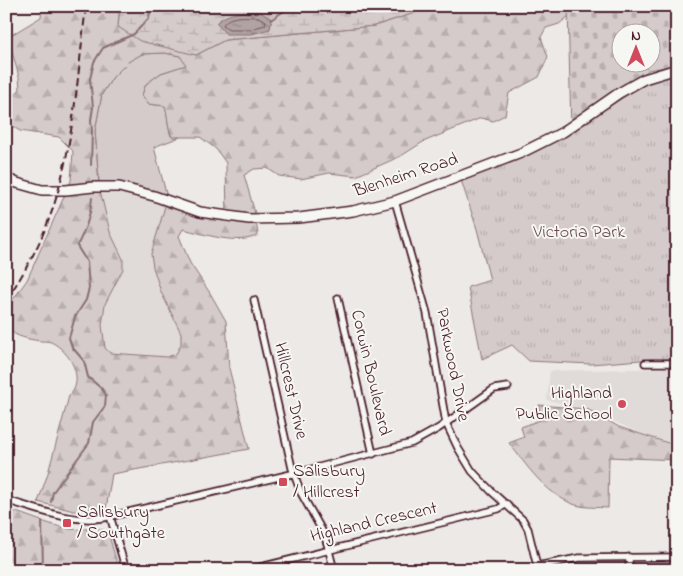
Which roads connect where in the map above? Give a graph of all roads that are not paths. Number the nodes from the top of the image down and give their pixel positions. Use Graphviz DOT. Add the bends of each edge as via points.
graph roads {
  1 [pos="677,69"];
  2 [pos="6,178"];
  3 [pos="394,201"];
  4 [pos="338,298"];
  5 [pos="254,300"];
  6 [pos="677,363"];
  7 [pos="645,364"];
  8 [pos="508,387"];
  9 [pos="446,423"];
  10 [pos="373,454"];
  11 [pos="294,474"];
  12 [pos="6,500"];
  13 [pos="506,504"];
  14 [pos="110,516"];
  15 [pos="329,549"];
  16 [pos="677,557"];
  17 [pos="629,558"];
  18 [pos="537,568"];
  19 [pos="126,570"];
  20 [pos="248,570"];
  21 [pos="334,570"];
  22 [pos="629,570"];
  1 -- 3 [label="main road, Blenheim Road" via="644,79 563,132 521,153"];
  2 -- 3 [label="main road, Blenheim Road" via="42,190 119,187 200,212 248,219 317,216"];
  3 -- 9 [label="street, Parkwood Drive" via="427,313"];
  4 -- 10 [label="street, Corwin Boulevard"];
  5 -- 11 [label="street, Hillcrest Drive"];
  6 -- 7 [label="street"];
  8 -- 9 [label="street" via="494,389"];
  9 -- 10 [label="street" via="412,443"];
  9 -- 13 [label="street, Parkwood Drive" via="472,471"];
  10 -- 11 [label="street"];
  11 -- 14 [label="street"];
  11 -- 15 [label="street, Hillcrest Drive"];
  12 -- 14 [label="street" via="76,519"];
  13 -- 15 [label="street, Highland Crescent" via="498,510"];
  13 -- 18 [label="street, Parkwood Drive" via="523,520 528,530"];
  14 -- 19 [label="street"];
  15 -- 20 [label="street, Highland Crescent"];
  15 -- 21 [label="street, Hillcrest Drive"];
  16 -- 17 [label="street"];
  17 -- 18 [label="street" via="580,558"];
  17 -- 22 [label="street"];
}
